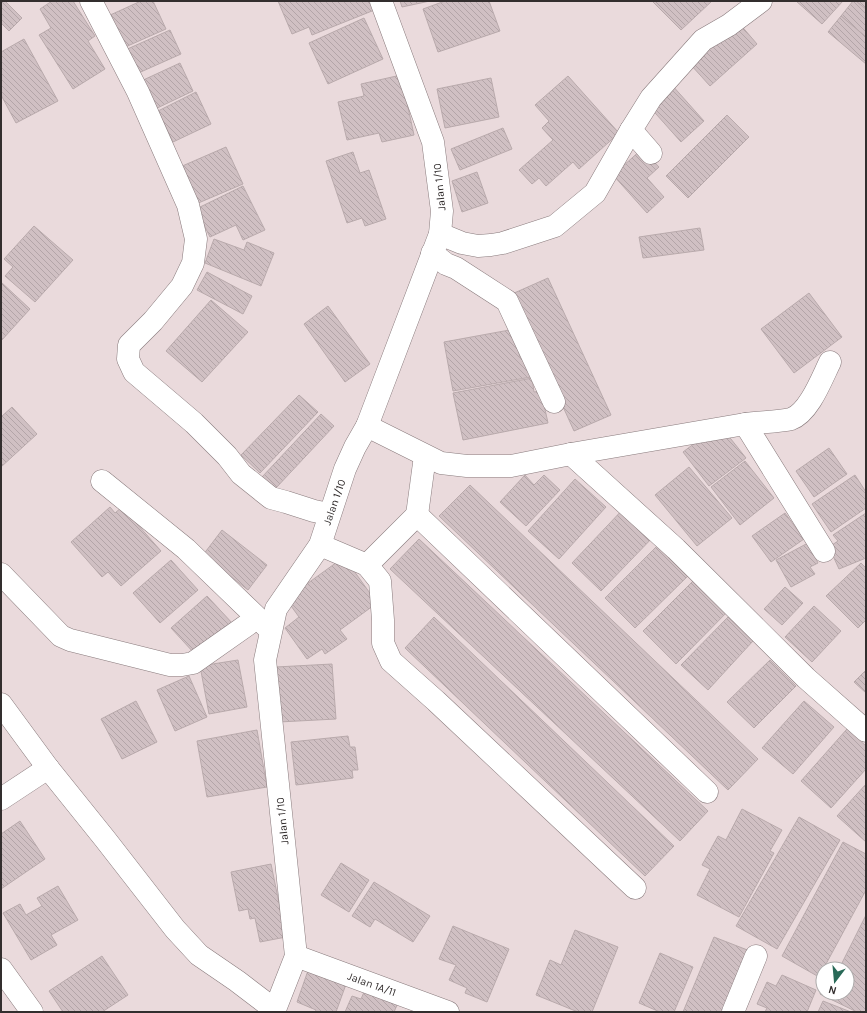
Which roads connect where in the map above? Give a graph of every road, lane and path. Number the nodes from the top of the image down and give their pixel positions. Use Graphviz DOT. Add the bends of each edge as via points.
graph roads {
  1 [pos="91,1"];
  2 [pos="381,1"];
  3 [pos="760,1"];
  4 [pos="631,130"];
  5 [pos="652,153"];
  6 [pos="436,243"];
  7 [pos="830,362"];
  8 [pos="554,402"];
  9 [pos="745,424"];
  10 [pos="367,426"];
  11 [pos="571,454"];
  12 [pos="425,456"];
  13 [pos="102,481"];
  14 [pos="329,514"];
  15 [pos="417,515"];
  16 [pos="320,545"];
  17 [pos="824,551"];
  18 [pos="367,565"];
  19 [pos="1,574"];
  20 [pos="264,624"];
  21 [pos="1,704"];
  22 [pos="866,731"];
  23 [pos="48,768"];
  24 [pos="707,792"];
  25 [pos="1,799"];
  26 [pos="635,888"];
  27 [pos="296,956"];
  28 [pos="756,956"];
  29 [pos="1,969"];
  30 [pos="275,1011"];
  31 [pos="32,1012"];
  32 [pos="448,1012"];
  33 [pos="733,1012"];
  1 -- 14 [label="street" via="138,92 188,205 196,239 193,263 182,286 129,345 128,359 134,372 194,423 241,474 271,498"];
  2 -- 6 [label="street, Jalan 1/10" via="433,142 442,211"];
  3 -- 4 [label="street" via="703,40 650,98"];
  4 -- 5 [label="street"];
  4 -- 6 [label="street" via="595,193 555,226 491,245"];
  6 -- 8 [label="street" via="446,264 507,301"];
  6 -- 10 [label="street, Jalan 1/10"];
  7 -- 9 [label="street" via="810,402 801,413 791,419"];
  9 -- 11 [label="street"];
  9 -- 17 [label="street"];
  10 -- 12 [label="street"];
  10 -- 14 [label="street, Jalan 1/10" via="345,469"];
  11 -- 12 [label="street" via="511,466 450,465"];
  11 -- 22 [label="street" via="676,549 806,678"];
  12 -- 15 [label="street"];
  13 -- 20 [label="street" via="186,549"];
  14 -- 16 [label="street, Jalan 1/10"];
  15 -- 18 [label="street"];
  15 -- 24 [label="street"];
  16 -- 18 [label="street"];
  16 -- 20 [label="street, Jalan 1/10"];
  18 -- 26 [label="street" via="380,581 383,643 391,661 436,700"];
  19 -- 20 [label="street" via="61,636 170,665 193,663"];
  20 -- 27 [label="street, Jalan 1/10" via="264,660"];
  21 -- 23 [label="street"];
  23 -- 25 [label="street"];
  23 -- 30 [label="street" via="175,929 199,955 237,980"];
  27 -- 30 [label="street, Jalan 1/10"];
  27 -- 32 [label="street, Jalan 1A/11"];
  28 -- 33 [label="street"];
  29 -- 31 [label="street"];
}
